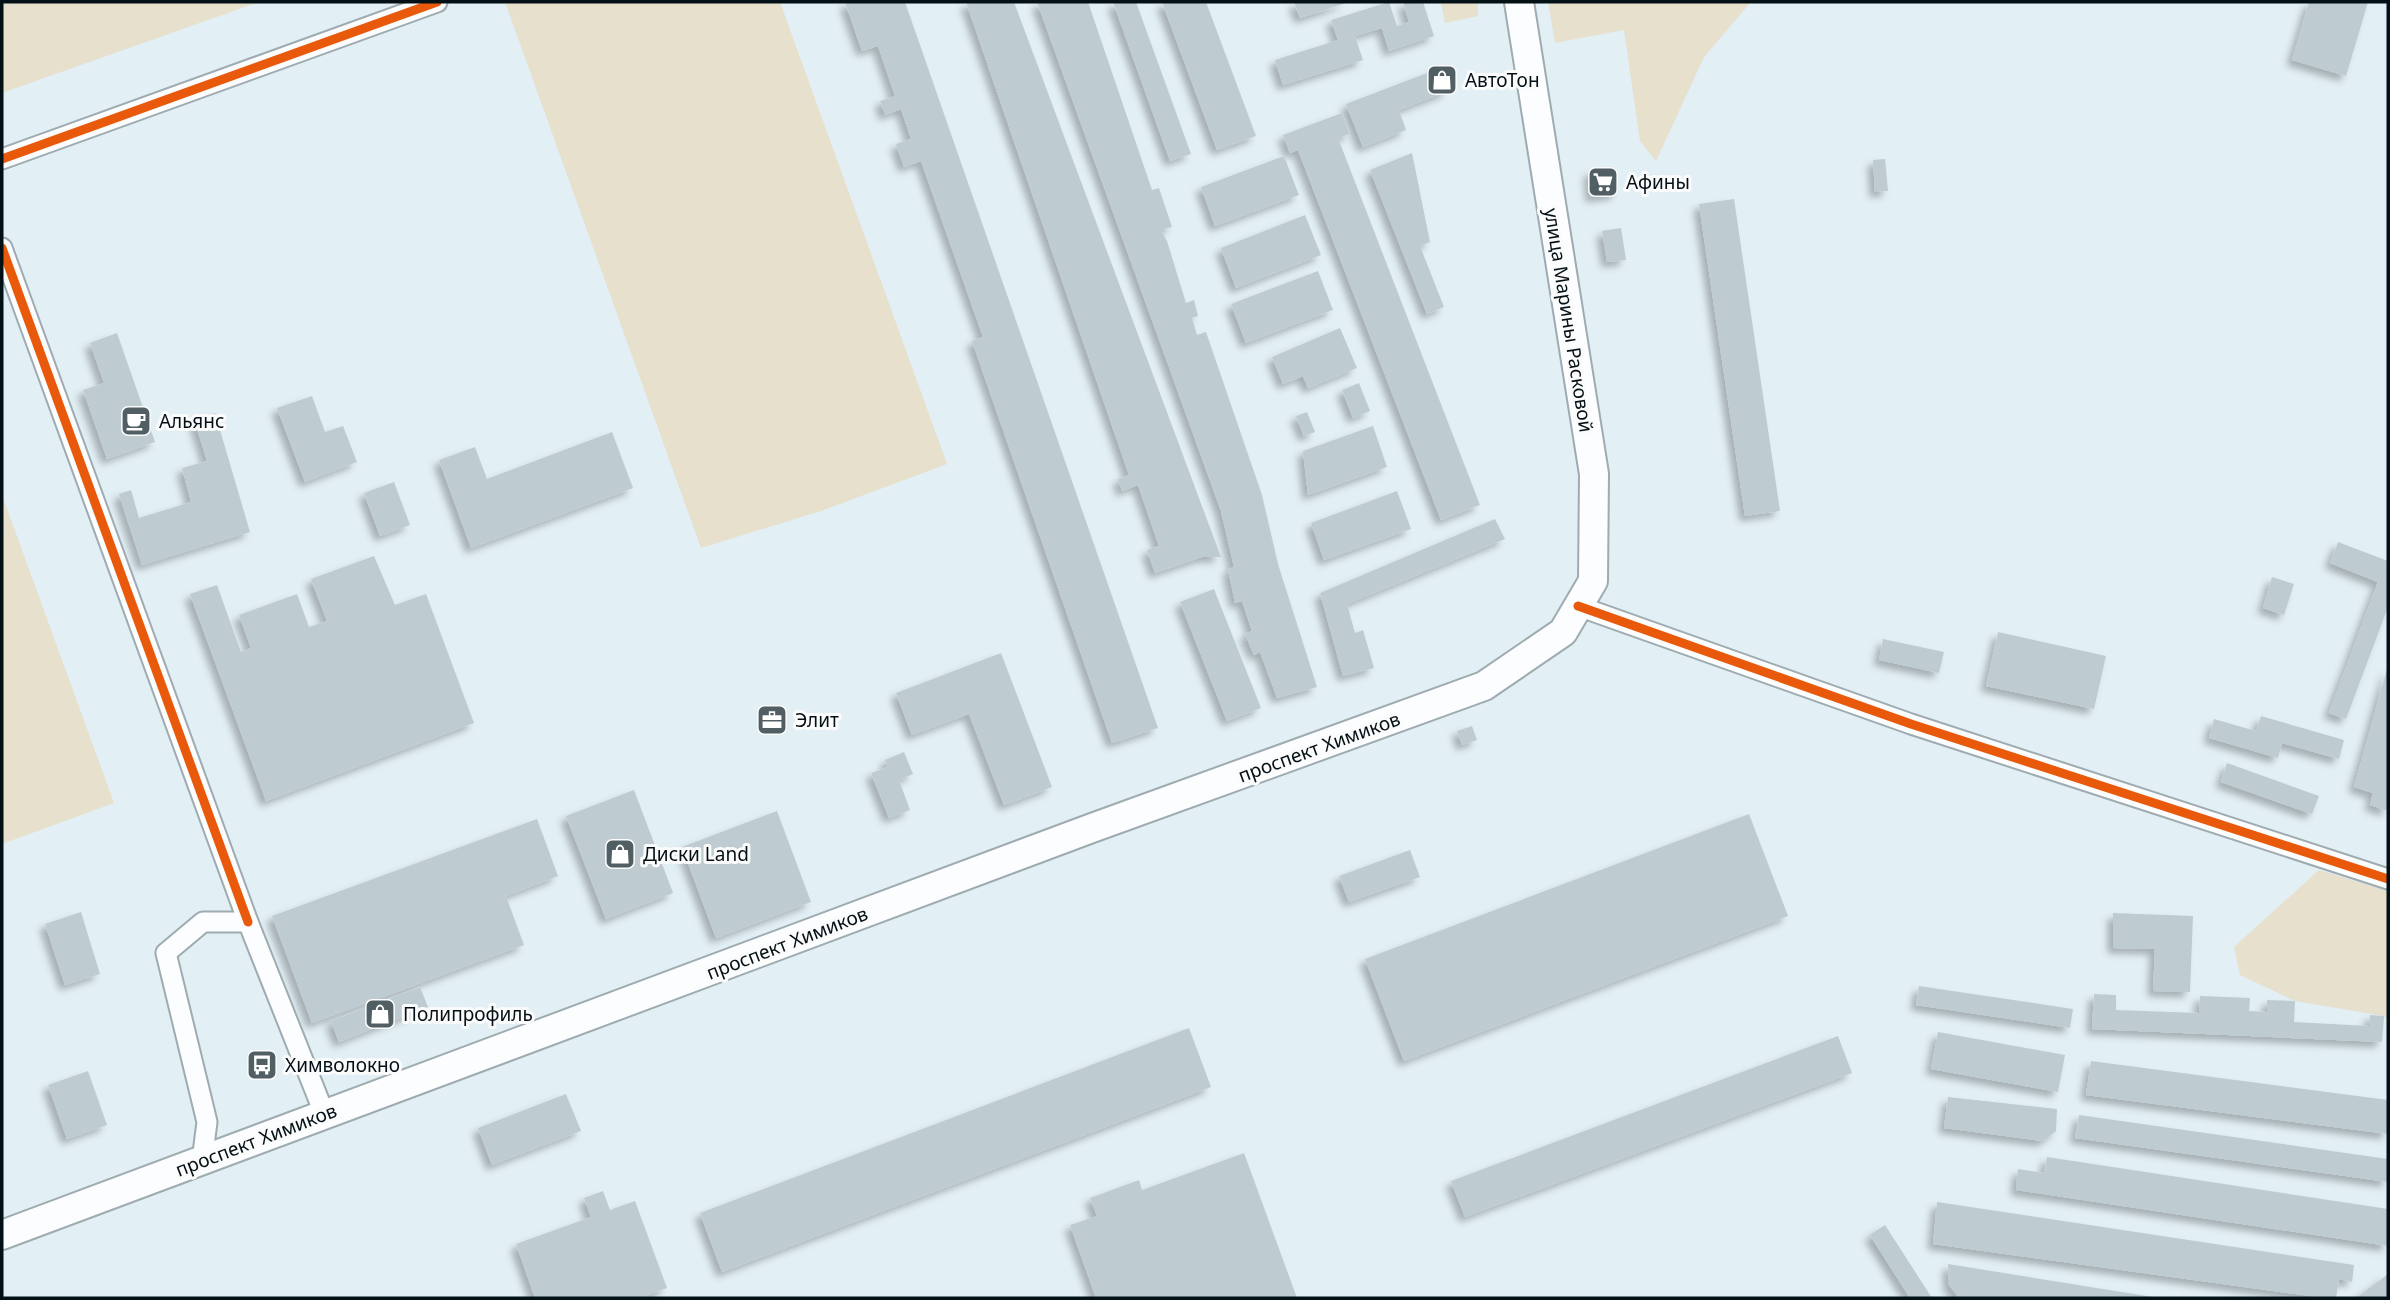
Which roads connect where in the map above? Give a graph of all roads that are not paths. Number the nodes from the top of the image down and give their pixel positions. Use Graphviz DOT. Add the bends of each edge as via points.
graph roads {
  1 [pos="437,2"];
  2 [pos="1519,2"];
  3 [pos="2,159"];
  4 [pos="2,248"];
  5 [pos="1578,606"];
  6 [pos="1563,632"];
  7 [pos="2388,879"];
  8 [pos="248,922"];
  9 [pos="324,1114"];
  10 [pos="202,1161"];
  11 [pos="2,1235"];
  1 -- 3 [label="street"];
  2 -- 5 [label="main road, улица Марины Расковой" via="1594,474 1593,581"];
  4 -- 8 [label="street"];
  5 -- 6 [label="main road, улица Марины Расковой"];
  5 -- 7 [label="street" via="1911,724"];
  6 -- 9 [label="main road, проспект Химиков" via="1484,685"];
  8 -- 9 [label="street"];
  8 -- 10 [label="street" via="203,922 166,953 207,1122"];
  9 -- 10 [label="main road, проспект Химиков"];
  10 -- 11 [label="main road, проспект Химиков"];
}
